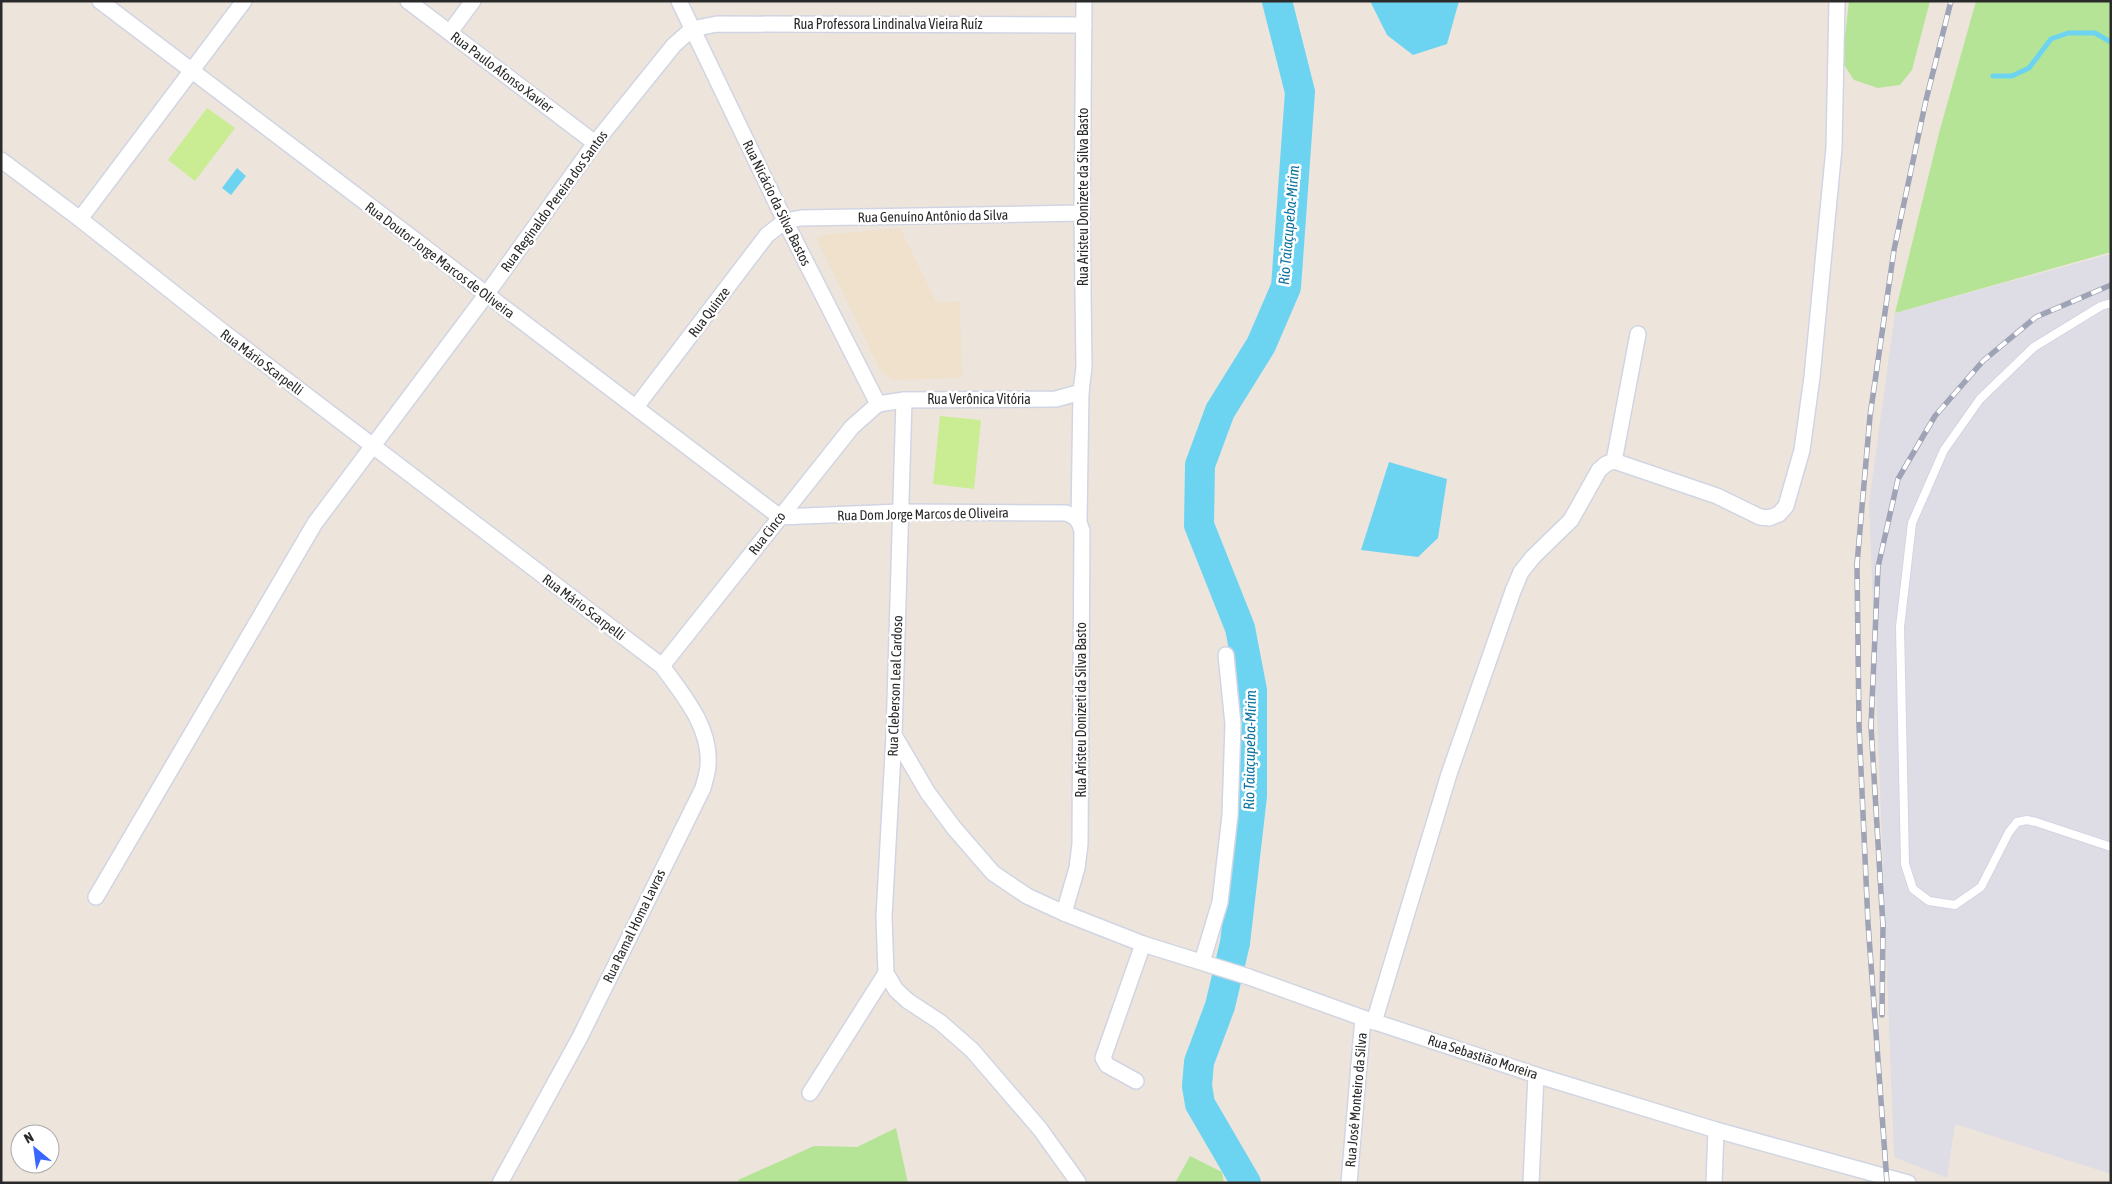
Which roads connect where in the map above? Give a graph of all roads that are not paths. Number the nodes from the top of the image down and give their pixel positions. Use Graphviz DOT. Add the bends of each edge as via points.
graph roads {
  1 [pos="100,1"];
  2 [pos="244,1"];
  3 [pos="408,1"];
  4 [pos="473,1"];
  5 [pos="679,1"];
  6 [pos="1084,1"];
  7 [pos="1837,1"];
  8 [pos="1084,25"];
  9 [pos="692,29"];
  10 [pos="450,32"];
  11 [pos="191,70"];
  12 [pos="595,143"];
  13 [pos="1,160"];
  14 [pos="1082,213"];
  15 [pos="80,219"];
  16 [pos="785,221"];
  17 [pos="486,295"];
  18 [pos="2111,303"];
  19 [pos="1638,334"];
  20 [pos="1081,392"];
  21 [pos="904,400"];
  22 [pos="878,404"];
  23 [pos="636,407"];
  24 [pos="372,445"];
  25 [pos="1614,461"];
  26 [pos="900,512"];
  27 [pos="780,517"];
  28 [pos="1079,521"];
  29 [pos="1226,655"];
  30 [pos="662,666"];
  31 [pos="894,735"];
  32 [pos="2111,847"];
  33 [pos="96,897"];
  34 [pos="1064,913"];
  35 [pos="1143,944"];
  36 [pos="1202,962"];
  37 [pos="886,973"];
  38 [pos="1369,1020"];
  39 [pos="1536,1075"];
  40 [pos="1136,1081"];
  41 [pos="810,1093"];
  42 [pos="1716,1130"];
  43 [pos="1078,1182"];
  44 [pos="500,1183"];
  45 [pos="1349,1183"];
  46 [pos="1531,1183"];
  47 [pos="1714,1183"];
  48 [pos="1908,1183"];
  1 -- 11 [label="street, Rua Doutor Jorge Marcos de Oliveira"];
  2 -- 11 [label="street"];
  3 -- 10 [label="street, Rua Paulo Afonso Xavier"];
  4 -- 10 [label="street"];
  5 -- 9 [label="street, Rua Nicácio da Silva Bastos"];
  6 -- 8 [label="street, Rua Aristeu Donizete da Silva Basto"];
  7 -- 25 [label="street" via="1834,148 1813,367 1802,450 1786,506 1779,514 1760,517 1717,496"];
  8 -- 9 [label="street, Rua Professora Lindinalva Vieira Ruíz" via="717,24"];
  8 -- 14 [label="street, Rua Aristeu Donizete da Silva Basto"];
  9 -- 12 [label="street, Rua Reginaldo Pereira dos Santos" via="674,45"];
  9 -- 16 [label="street, Rua Nicácio da Silva Bastos"];
  10 -- 12 [label="street, Rua Paulo Afonso Xavier"];
  11 -- 15 [label="street"];
  11 -- 17 [label="street, Rua Doutor Jorge Marcos de Oliveira"];
  12 -- 17 [label="street, Rua Reginaldo Pereira dos Santos"];
  13 -- 15 [label="street, Rua Mário Scarpelli"];
  14 -- 16 [label="street, Rua Genuíno Antônio da Silva" via="801,218"];
  14 -- 20 [label="street, Rua Aristeu Donizete da Silva Basto" via="1084,367"];
  15 -- 24 [label="street, Rua Mário Scarpelli"];
  16 -- 22 [label="street, Rua Nicácio da Silva Bastos"];
  16 -- 23 [label="street, Rua Quinze" via="767,235"];
  17 -- 23 [label="street, Rua Doutor Jorge Marcos de Oliveira"];
  17 -- 24 [label="street, Rua Reginaldo Pereira dos Santos"];
  18 -- 32 [label="lane" via="2034,347 1980,399 1944,450 1912,523 1900,627 1905,864 1913,889 1929,901 1955,905 1981,887 2017,822 2036,822"];
  19 -- 25 [label="street"];
  20 -- 21 [label="street, Rua Verônica Vitória" via="1056,399"];
  20 -- 28 [label="street, Rua Aristeu Donizete da Silva Basto"];
  21 -- 22 [label="street, Rua Verônica Vitória"];
  21 -- 26 [label="street, Rua Cleberson Leal Cardoso"];
  22 -- 27 [label="street, Rua Cinco" via="852,427"];
  23 -- 27 [label="street, Rua Doutor Jorge Marcos de Oliveira"];
  24 -- 30 [label="street, Rua Mário Scarpelli"];
  24 -- 33 [label="street, Rua Reginaldo Pereira dos Santos" via="315,523"];
  25 -- 38 [label="street, Rua José Monteiro da Silva" via="1600,470 1570,520 1533,557 1513,591"];
  26 -- 27 [label="street, Rua Dom Jorge Marcos de Oliveira"];
  26 -- 28 [label="street, Rua Dom Jorge Marcos de Oliveira" via="1066,513"];
  26 -- 31 [label="street, Rua Cleberson Leal Cardoso"];
  27 -- 30 [label="street, Rua Cinco"];
  28 -- 34 [label="street, Rua Aristeu Donizeti da Silva Basto" via="1082,531 1080,844"];
  29 -- 36 [label="street" via="1233,724 1230,815 1220,902"];
  30 -- 44 [label="street, Rua Ramal Homa Lavras" via="691,706 705,736 708,764 703,788 580,1037"];
  31 -- 34 [label="street, Rua Sebastião Moreira" via="928,792 993,873 1027,896"];
  31 -- 37 [label="street, Rua Cleberson Leal Cardoso" via="884,917"];
  34 -- 35 [label="street, Rua Sebastião Moreira"];
  35 -- 36 [label="street, Rua Sebastião Moreira"];
  35 -- 40 [label="street" via="1103,1058 1107,1065"];
  36 -- 38 [label="street, Rua Sebastião Moreira"];
  37 -- 41 [label="street"];
  37 -- 43 [label="street" via="896,990 908,1001 940,1022 972,1050 1040,1129"];
  38 -- 39 [label="street, Rua Sebastião Moreira"];
  38 -- 45 [label="street, Rua José Monteiro da Silva"];
  39 -- 42 [label="street, Rua Sebastião Moreira"];
  39 -- 46 [label="street"];
  42 -- 47 [label="street"];
  42 -- 48 [label="street, Rua Sebastião Moreira"];
}
